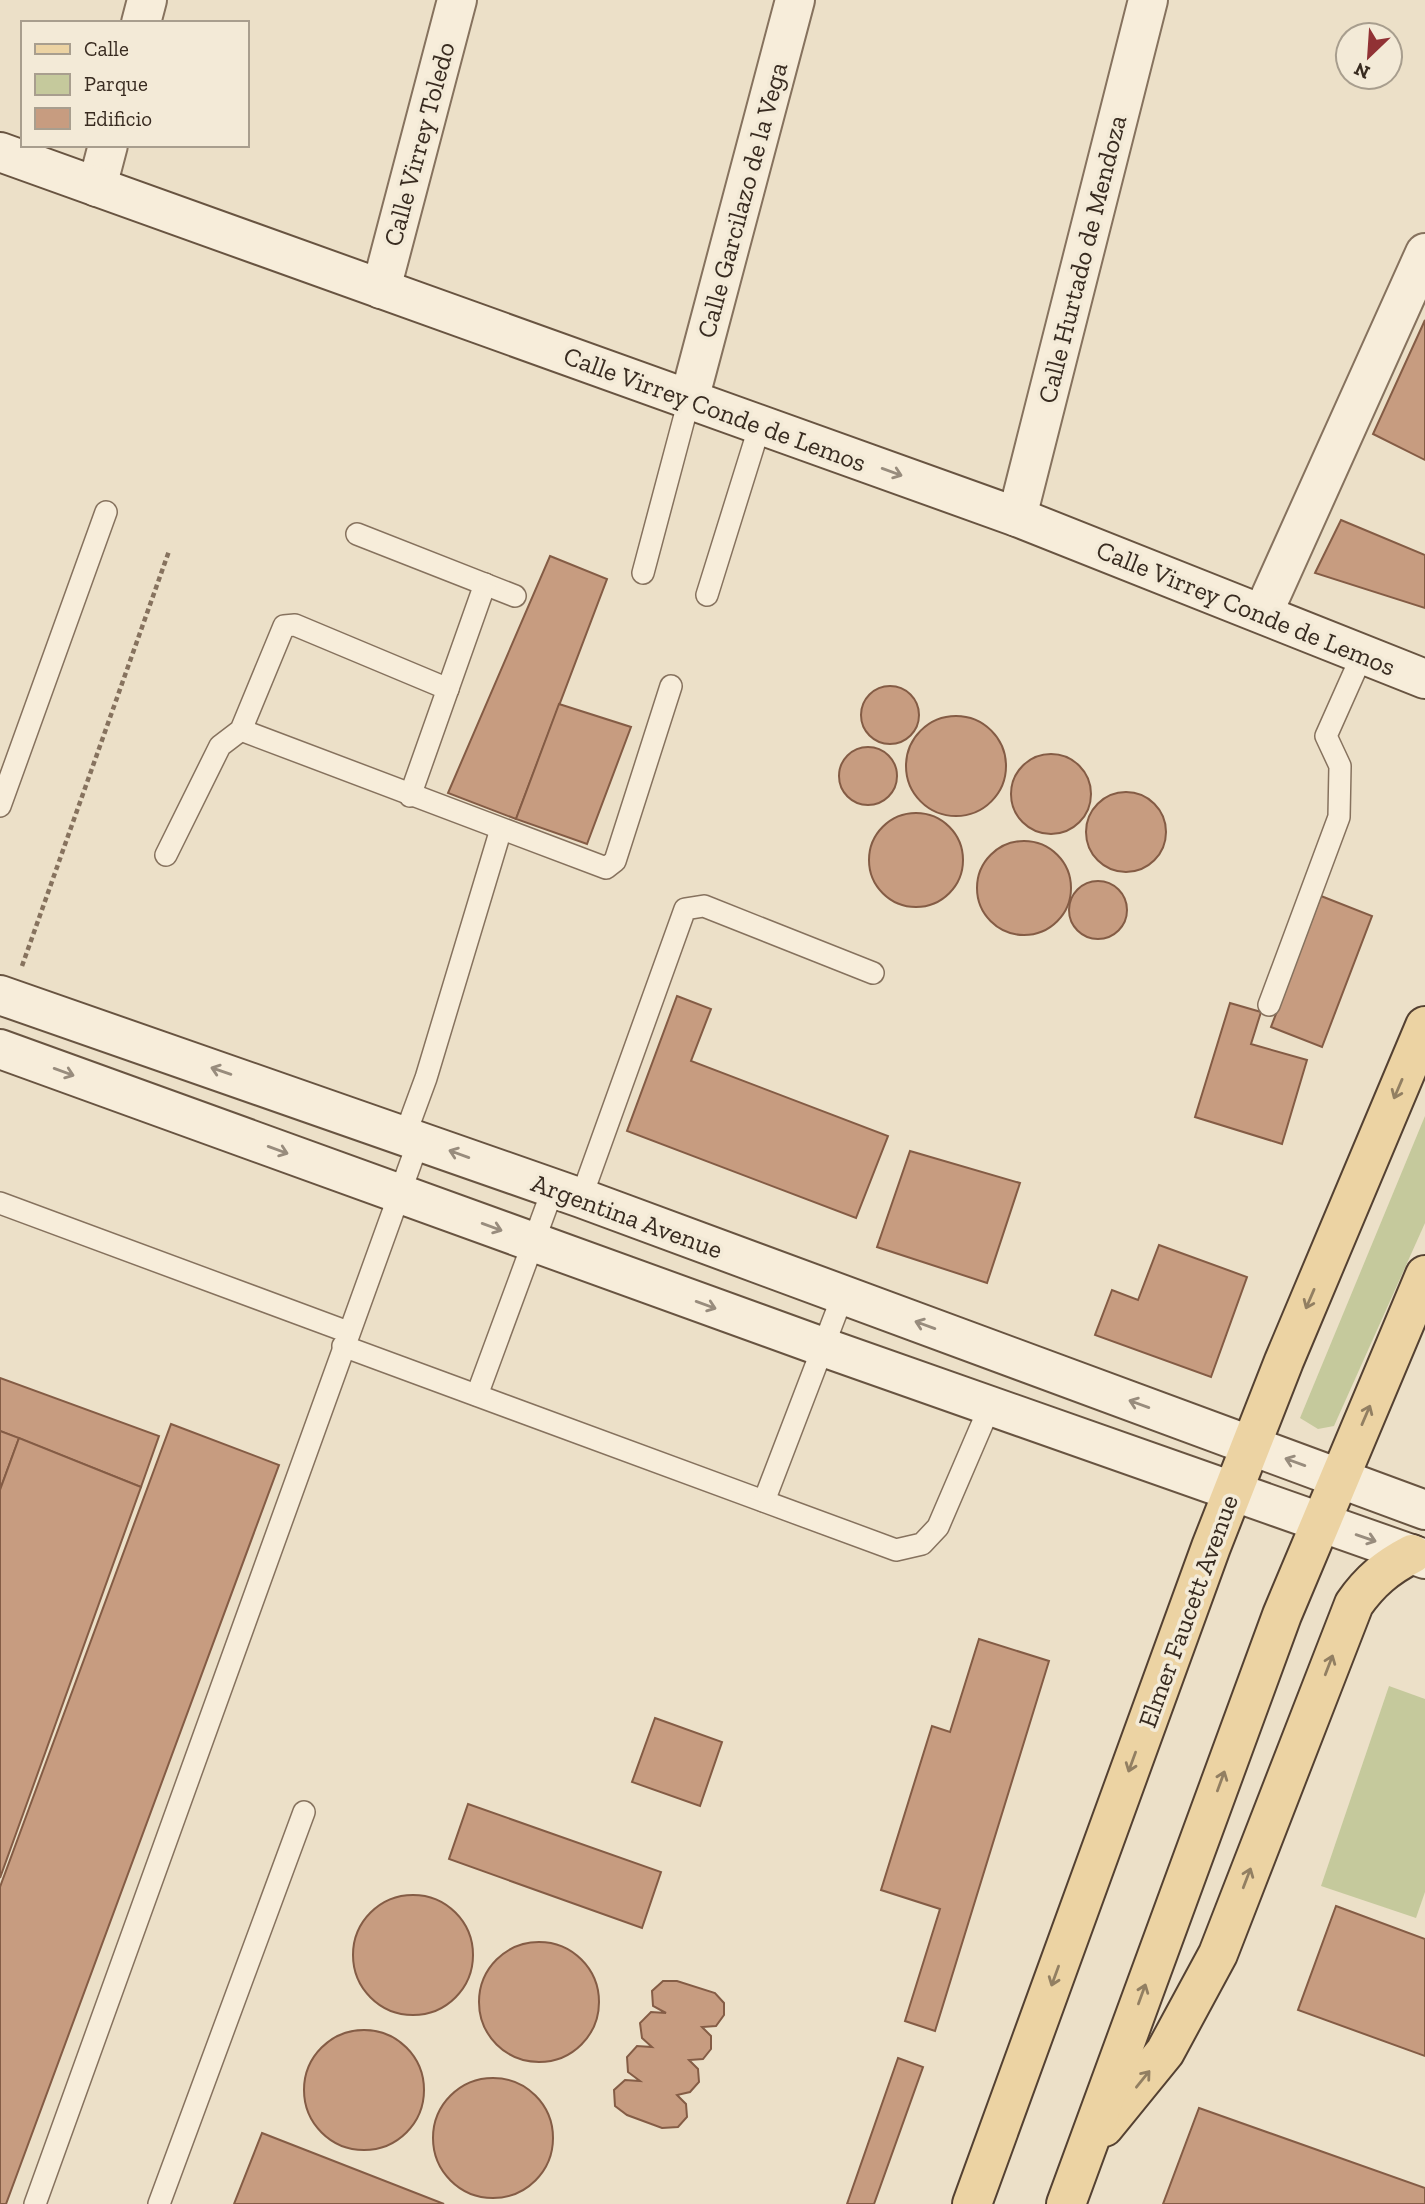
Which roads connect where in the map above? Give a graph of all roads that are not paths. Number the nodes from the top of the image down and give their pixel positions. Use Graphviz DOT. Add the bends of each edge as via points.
graph roads {
  1 [pos="147,0"];
  2 [pos="457,0"];
  3 [pos="795,0"];
  4 [pos="1149,0"];
  5 [pos="142,21"];
  6 [pos="107,147"];
  7 [pos="0,152"];
  8 [pos="97,187"];
  9 [pos="1425,253"];
  10 [pos="381,289"];
  11 [pos="689,400"];
  12 [pos="760,425"];
  13 [pos="106,512"];
  14 [pos="1017,517"];
  15 [pos="357,534"];
  16 [pos="643,573"];
  17 [pos="485,584"];
  18 [pos="706,595"];
  19 [pos="515,596"];
  20 [pos="1263,613"];
  21 [pos="1363,653"];
  22 [pos="1425,678"];
  23 [pos="671,686"];
  24 [pos="448,689"];
  25 [pos="241,730"];
  26 [pos="410,796"];
  27 [pos="0,806"];
  28 [pos="501,829"];
  29 [pos="166,855"];
  30 [pos="873,972"];
  31 [pos="5,997"];
  32 [pos="1269,1005"];
  33 [pos="1425,1026"];
  34 [pos="0,1049"];
  35 [pos="412,1138"];
  36 [pos="399,1194"];
  37 [pos="567,1194"];
  38 [pos="0,1203"];
  39 [pos="534,1243"];
  40 [pos="1425,1275"];
  41 [pos="843,1295"];
  42 [pos="345,1339"];
  43 [pos="823,1347"];
  44 [pos="477,1395"];
  45 [pos="990,1406"];
  46 [pos="1251,1446"];
  47 [pos="1339,1478"];
  48 [pos="1233,1491"];
  49 [pos="764,1501"];
  50 [pos="1425,1510"];
  51 [pos="1320,1522"];
  52 [pos="1419,1556"];
  53 [pos="304,1812"];
  54 [pos="1085,2151"];
  55 [pos="34,2204"];
  56 [pos="159,2204"];
  57 [pos="972,2204"];
  58 [pos="1066,2204"];
  1 -- 5 [label="street"];
  2 -- 10 [label="street, Calle Virrey Toledo"];
  3 -- 11 [label="street, Calle Garcilazo de la Vega"];
  4 -- 14 [label="street, Calle Hurtado de Mendoza"];
  6 -- 8 [label="street"];
  7 -- 8 [label="street, Calle Virrey Conde de Lemos"];
  8 -- 10 [label="street, Calle Virrey Conde de Lemos"];
  9 -- 20 [label="street"];
  10 -- 11 [label="street, Calle Virrey Conde de Lemos"];
  11 -- 12 [label="street, Calle Virrey Conde de Lemos"];
  11 -- 16 [label="lane"];
  12 -- 14 [label="street, Calle Virrey Conde de Lemos, one-way"];
  12 -- 18 [label="lane"];
  13 -- 27 [label="lane"];
  14 -- 20 [label="street, Calle Virrey Conde de Lemos"];
  15 -- 17 [label="lane"];
  17 -- 19 [label="lane"];
  17 -- 24 [label="lane"];
  20 -- 21 [label="street, Calle Virrey Conde de Lemos"];
  21 -- 22 [label="street, Calle Virrey Conde de Lemos"];
  21 -- 32 [label="lane" via="1326,736 1340,766 1339,817"];
  23 -- 28 [label="lane" via="612,865 606,868"];
  24 -- 25 [label="lane" via="289,624 284,625"];
  24 -- 26 [label="lane"];
  25 -- 26 [label="lane"];
  25 -- 29 [label="lane" via="220,746"];
  26 -- 28 [label="lane"];
  28 -- 35 [label="lane"];
  30 -- 37 [label="lane" via="704,906 685,909"];
  35 -- 31 [label="street, Argentina Avenue, one-way"];
  33 -- 46 [label="main road, Elmer Faucett Avenue, one-way"];
  34 -- 36 [label="street, one-way"];
  35 -- 36 [label="lane"];
  37 -- 35 [label="street, Argentina Avenue, one-way"];
  36 -- 39 [label="street, one-way"];
  36 -- 42 [label="lane"];
  37 -- 39 [label="lane"];
  37 -- 41 [label="street, Argentina Avenue"];
  38 -- 42 [label="lane"];
  39 -- 43 [label="street, one-way"];
  39 -- 44 [label="lane"];
  47 -- 40 [label="main road, one-way"];
  41 -- 43 [label="lane"];
  46 -- 41 [label="street, Argentina Avenue, one-way"];
  42 -- 44 [label="lane"];
  42 -- 55 [label="lane"];
  43 -- 45 [label="street"];
  43 -- 49 [label="lane"];
  44 -- 49 [label="lane"];
  45 -- 48 [label="street"];
  45 -- 49 [label="lane" via="938,1527 922,1544 896,1550"];
  47 -- 46 [label="street, Argentina Avenue, one-way"];
  46 -- 48 [label="main road, Elmer Faucett Avenue"];
  47 -- 50 [label="street"];
  47 -- 51 [label="main road"];
  48 -- 51 [label="street"];
  48 -- 57 [label="main road, Elmer Faucett Avenue, one-way"];
  51 -- 52 [label="street, one-way"];
  54 -- 51 [label="main road, one-way"];
  54 -- 52 [label="main road, one-way" via="1165,2052 1218,1954 1354,1604 1367,1585 1390,1566"];
  53 -- 56 [label="lane"];
  54 -- 58 [label="main road"];
}
